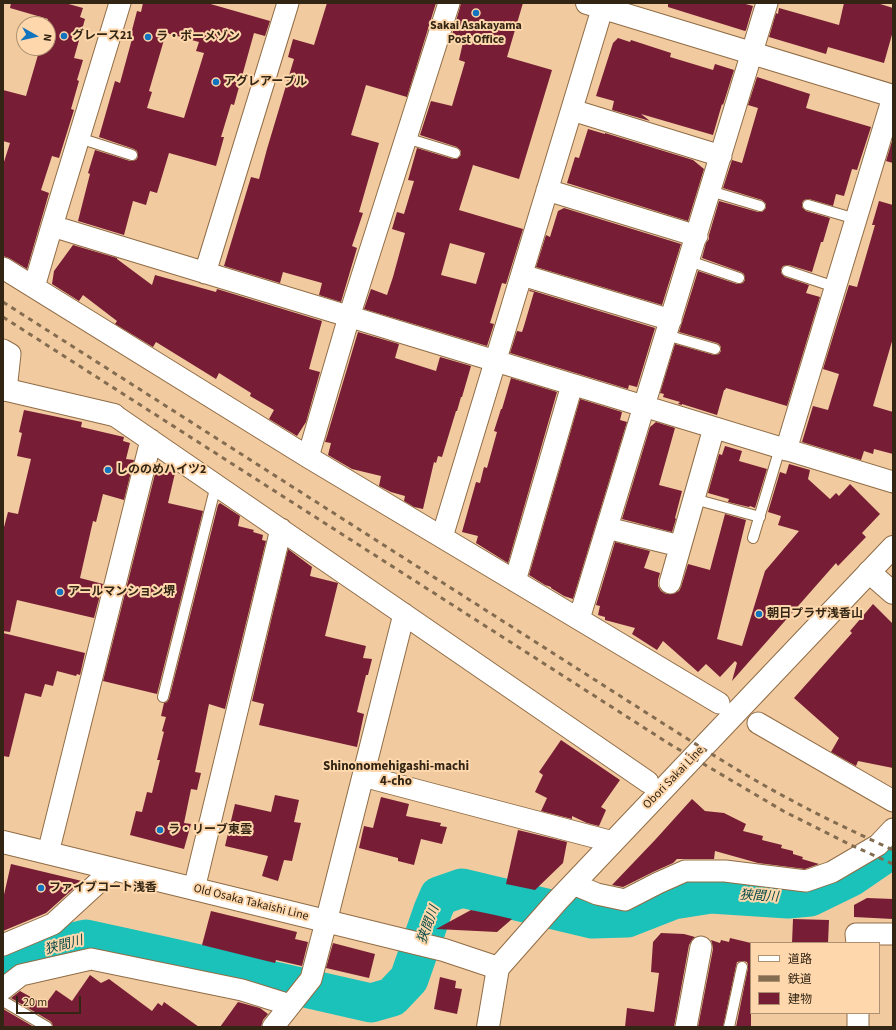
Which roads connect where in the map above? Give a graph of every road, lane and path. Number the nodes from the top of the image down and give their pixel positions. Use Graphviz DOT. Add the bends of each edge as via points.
graph roads {
  1 [pos="120,3"];
  2 [pos="288,3"];
  3 [pos="449,3"];
  4 [pos="767,3"];
  5 [pos="598,5"];
  6 [pos="752,53"];
  7 [pos="893,96"];
  8 [pos="572,110"];
  9 [pos="79,138"];
  10 [pos="406,138"];
  11 [pos="455,153"];
  12 [pos="132,155"];
  13 [pos="721,156"];
  14 [pos="547,190"];
  15 [pos="710,191"];
  16 [pos="808,205"];
  17 [pos="760,206"];
  18 [pos="856,219"];
  19 [pos="52,226"];
  20 [pos="696,236"];
  21 [pos="688,261"];
  22 [pos="3,268"];
  23 [pos="787,271"];
  24 [pos="205,273"];
  25 [pos="522,274"];
  26 [pos="739,278"];
  27 [pos="34,287"];
  28 [pos="835,287"];
  29 [pos="349,317"];
  30 [pos="668,328"];
  31 [pos="715,349"];
  32 [pos="3,350"];
  33 [pos="496,362"];
  34 [pos="572,385"];
  35 [pos="4,394"];
  36 [pos="644,406"];
  37 [pos="114,415"];
  38 [pos="714,428"];
  39 [pos="152,440"];
  40 [pos="783,449"];
  41 [pos="308,457"];
  42 [pos="893,482"];
  43 [pos="216,485"];
  44 [pos="694,499"];
  45 [pos="760,517"];
  46 [pos="607,528"];
  47 [pos="281,529"];
  48 [pos="442,537"];
  49 [pos="754,538"];
  50 [pos="680,546"];
  51 [pos="893,547"];
  52 [pos="869,572"];
  53 [pos="515,581"];
  54 [pos="670,583"];
  55 [pos="893,593"];
  56 [pos="404,614"];
  57 [pos="579,619"];
  58 [pos="163,696"];
  59 [pos="719,703"];
  60 [pos="758,723"];
  61 [pos="363,776"];
  62 [pos="648,782"];
  63 [pos="893,801"];
  64 [pos="893,829"];
  65 [pos="3,842"];
  66 [pos="613,842"];
  67 [pos="48,853"];
  68 [pos="113,869"];
  69 [pos="573,884"];
  70 [pos="194,889"];
  71 [pos="326,922"];
  72 [pos="893,934"];
  73 [pos="856,942"];
  74 [pos="3,945"];
  75 [pos="701,947"];
  76 [pos="742,967"];
  77 [pos="498,968"];
  78 [pos="3,989"];
  79 [pos="3,1001"];
  80 [pos="293,1002"];
  81 [pos="858,1014"];
  82 [pos="47,1027"];
  83 [pos="273,1027"];
  84 [pos="488,1027"];
  85 [pos="686,1027"];
  86 [pos="729,1027"];
  87 [pos="858,1027"];
  1 -- 9 [label="street"];
  2 -- 24 [label="street"];
  3 -- 10 [label="street"];
  4 -- 6 [label="street"];
  5 -- 6 [label="main road"];
  5 -- 8 [label="street"];
  6 -- 7 [label="main road"];
  6 -- 13 [label="street"];
  7 -- 18 [label="street"];
  8 -- 13 [label="street"];
  8 -- 14 [label="street"];
  9 -- 12 [label="lane"];
  9 -- 19 [label="street"];
  10 -- 11 [label="lane"];
  10 -- 29 [label="street"];
  13 -- 15 [label="street"];
  14 -- 20 [label="street"];
  14 -- 25 [label="street"];
  15 -- 17 [label="lane"];
  15 -- 20 [label="street"];
  16 -- 18 [label="lane"];
  18 -- 28 [label="street"];
  19 -- 24 [label="street"];
  19 -- 27 [label="street"];
  20 -- 21 [label="street"];
  21 -- 26 [label="lane"];
  21 -- 30 [label="street"];
  22 -- 27 [label="street"];
  23 -- 28 [label="lane"];
  24 -- 29 [label="street"];
  25 -- 30 [label="street"];
  25 -- 33 [label="street"];
  27 -- 41 [label="street"];
  28 -- 40 [label="street"];
  29 -- 33 [label="street"];
  29 -- 41 [label="street"];
  30 -- 31 [label="lane"];
  30 -- 36 [label="street"];
  32 -- 35 [label="street" via="10,354"];
  33 -- 34 [label="street"];
  33 -- 48 [label="street"];
  34 -- 36 [label="street"];
  34 -- 53 [label="street"];
  35 -- 37 [label="main road"];
  36 -- 38 [label="street"];
  36 -- 46 [label="street"];
  37 -- 39 [label="street"];
  38 -- 40 [label="street"];
  38 -- 44 [label="street"];
  39 -- 43 [label="street"];
  39 -- 67 [label="street"];
  40 -- 42 [label="street"];
  40 -- 45 [label="lane"];
  41 -- 48 [label="street"];
  43 -- 47 [label="street"];
  43 -- 58 [label="lane"];
  44 -- 45 [label="lane"];
  44 -- 50 [label="street"];
  45 -- 49 [label="lane"];
  46 -- 50 [label="street"];
  46 -- 57 [label="street"];
  47 -- 56 [label="street"];
  47 -- 70 [label="street"];
  48 -- 53 [label="street"];
  50 -- 54 [label="street"];
  51 -- 52 [label="main road, Obori Sakai Line"];
  52 -- 55 [label="main road"];
  52 -- 66 [label="main road, Obori Sakai Line"];
  53 -- 57 [label="street"];
  56 -- 61 [label="street"];
  56 -- 62 [label="street"];
  57 -- 59 [label="street"];
  60 -- 63 [label="street"];
  61 -- 66 [label="street"];
  61 -- 71 [label="street"];
  64 -- 69 [label="street" via="878,846 832,872 806,881 725,871 685,872 625,900 597,894"];
  65 -- 67 [label="main road, Old Osaka Takaishi Line"];
  66 -- 69 [label="main road, Obori Sakai Line"];
  67 -- 68 [label="main road, Old Osaka Takaishi Line"];
  68 -- 70 [label="main road, Old Osaka Takaishi Line"];
  68 -- 74 [label="street" via="53,924"];
  69 -- 77 [label="main road, Obori Sakai Line"];
  70 -- 71 [label="main road, Old Osaka Takaishi Line"];
  71 -- 77 [label="main road, Old Osaka Takaishi Line" via="444,950"];
  71 -- 80 [label="street" via="311,979"];
  72 -- 73 [label="street" via="856,934"];
  75 -- 85 [label="street"];
  76 -- 86 [label="lane"];
  77 -- 84 [label="main road"];
  78 -- 80 [label="street" via="21,975 91,959"];
  79 -- 82 [label="lane"];
  80 -- 83 [label="street"];
  81 -- 87 [label="street"];
}
